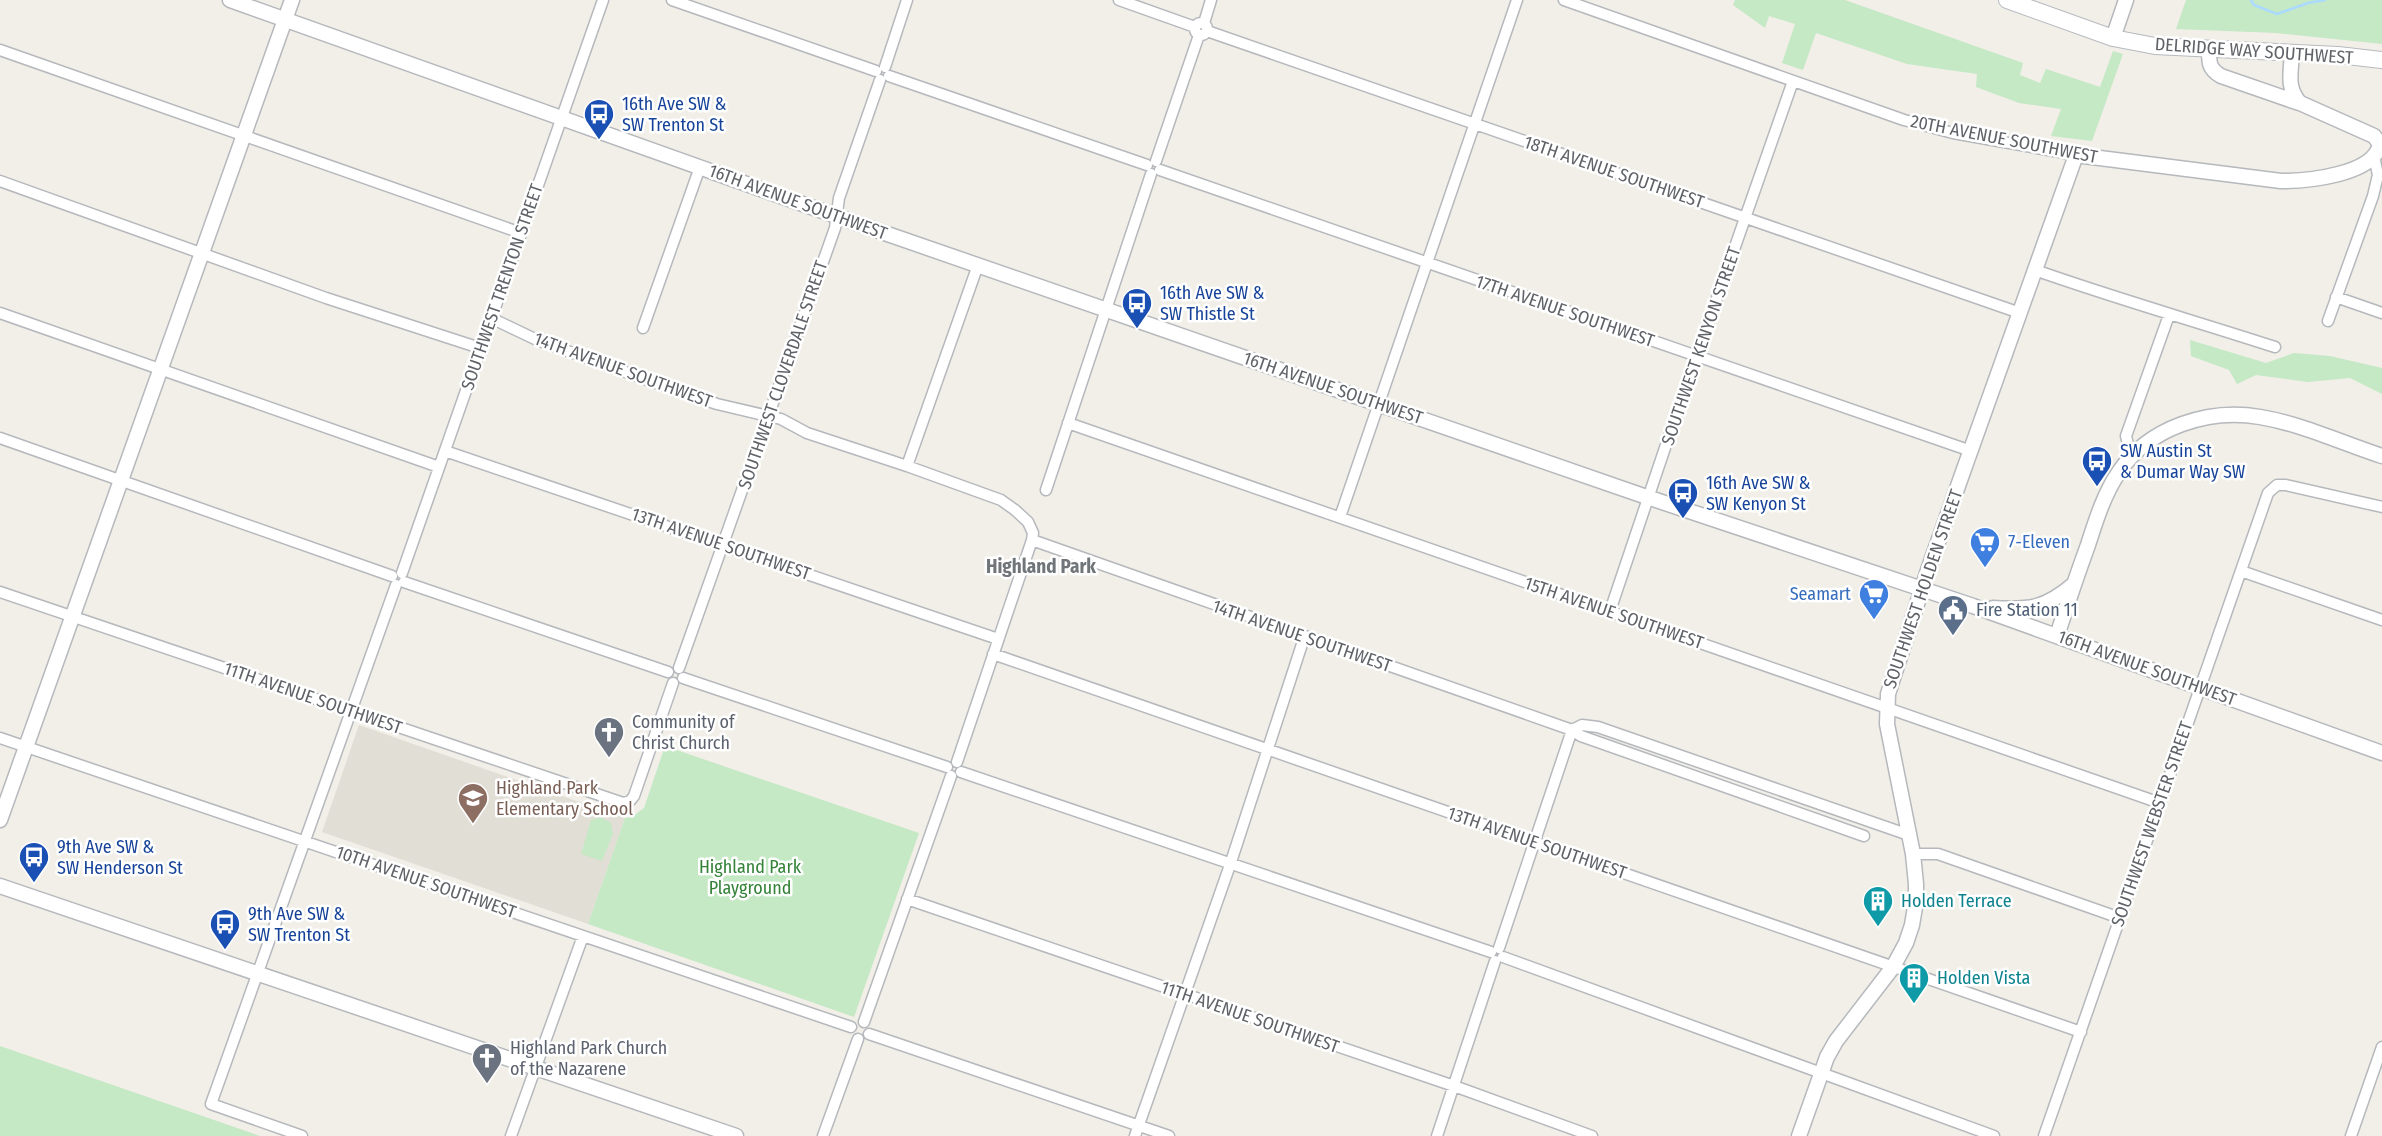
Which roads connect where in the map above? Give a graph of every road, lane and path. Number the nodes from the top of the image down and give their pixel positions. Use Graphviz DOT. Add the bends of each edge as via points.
graph roads {
  1 [pos="230,0"];
  2 [pos="292,0"];
  3 [pos="603,0"];
  4 [pos="672,0"];
  5 [pos="907,0"];
  6 [pos="1119,0"];
  7 [pos="1212,0"];
  8 [pos="1517,0"];
  9 [pos="1564,0"];
  10 [pos="2007,0"];
  11 [pos="2126,0"];
  12 [pos="285,20"];
  13 [pos="1201,29"];
  14 [pos="2113,38"];
  15 [pos="0,50"];
  16 [pos="2208,50"];
  17 [pos="2292,53"];
  18 [pos="2382,60"];
  19 [pos="883,73"];
  20 [pos="1794,81"];
  21 [pos="2300,103"];
  22 [pos="562,118"];
  23 [pos="1474,124"];
  24 [pos="243,135"];
  25 [pos="2076,155"];
  26 [pos="2374,156"];
  27 [pos="700,167"];
  28 [pos="1154,167"];
  29 [pos="0,181"];
  30 [pos="2378,197"];
  31 [pos="837,216"];
  32 [pos="1746,217"];
  33 [pos="521,233"];
  34 [pos="201,252"];
  35 [pos="1426,263"];
  36 [pos="978,265"];
  37 [pos="2035,270"];
  38 [pos="2336,297"];
  39 [pos="1106,309"];
  40 [pos="0,313"];
  41 [pos="2020,313"];
  42 [pos="2382,313"];
  43 [pos="2169,315"];
  44 [pos="491,318"];
  45 [pos="2328,321"];
  46 [pos="643,328"];
  47 [pos="2275,347"];
  48 [pos="480,348"];
  49 [pos="1697,357"];
  50 [pos="160,369"];
  51 [pos="1378,404"];
  52 [pos="769,415"];
  53 [pos="1068,423"];
  54 [pos="0,438"];
  55 [pos="444,451"];
  56 [pos="1971,451"];
  57 [pos="2135,455"];
  58 [pos="2382,456"];
  59 [pos="907,466"];
  60 [pos="439,467"];
  61 [pos="120,480"];
  62 [pos="1046,490"];
  63 [pos="1648,497"];
  64 [pos="2382,507"];
  65 [pos="1340,517"];
  66 [pos="1032,540"];
  67 [pos="723,545"];
  68 [pos="2241,571"];
  69 [pos="399,579"];
  70 [pos="2075,583"];
  71 [pos="1922,588"];
  72 [pos="0,593"];
  73 [pos="1973,606"];
  74 [pos="1610,611"];
  75 [pos="72,617"];
  76 [pos="2382,620"];
  77 [pos="2057,636"];
  78 [pos="1304,638"];
  79 [pos="998,639"];
  80 [pos="993,654"];
  81 [pos="676,675"];
  82 [pos="2200,688"];
  83 [pos="1886,707"];
  84 [pos="351,711"];
  85 [pos="1572,730"];
  86 [pos="0,738"];
  87 [pos="25,747"];
  88 [pos="1267,748"];
  89 [pos="2382,753"];
  90 [pos="954,770"];
  91 [pos="626,803"];
  92 [pos="2160,803"];
  93 [pos="0,820"];
  94 [pos="1909,835"];
  95 [pos="1864,836"];
  96 [pos="305,841"];
  97 [pos="1535,842"];
  98 [pos="1913,854"];
  99 [pos="1230,865"];
  100 [pos="0,886"];
  101 [pos="908,900"];
  102 [pos="2120,918"];
  103 [pos="583,936"];
  104 [pos="1497,955"];
  105 [pos="1893,967"];
  106 [pos="257,973"];
  107 [pos="1184,995"];
  108 [pos="864,1022"];
  109 [pos="851,1027"];
  110 [pos="2081,1032"];
  111 [pos="869,1034"];
  112 [pos="858,1039"];
  113 [pos="2382,1046"];
  114 [pos="536,1068"];
  115 [pos="1820,1073"];
  116 [pos="1454,1086"];
  117 [pos="1137,1131"];
  118 [pos="302,1136"];
  119 [pos="511,1136"];
  120 [pos="736,1136"];
  121 [pos="823,1136"];
  122 [pos="1169,1136"];
  123 [pos="1437,1136"];
  124 [pos="1592,1136"];
  125 [pos="1799,1136"];
  126 [pos="1994,1136"];
  127 [pos="2044,1136"];
  128 [pos="2351,1136"];
  1 -- 12 [label="street, 16TH AVENUE SOUTHWEST"];
  2 -- 12 [label="street"];
  3 -- 22 [label="street, SOUTHWEST TRENTON STREET"];
  4 -- 19 [label="street, 17TH AVENUE SOUTHWEST"];
  5 -- 19 [label="street, SOUTHWEST CLOVERDALE STREET"];
  6 -- 13 [label="street, 18TH AVENUE SOUTHWEST"];
  7 -- 13 [label="street"];
  8 -- 23 [label="street"];
  9 -- 20 [label="street, 20TH AVENUE SOUTHWEST"];
  10 -- 14 [label="main road, DELRIDGE WAY SOUTHWEST"];
  11 -- 14 [label="street"];
  12 -- 22 [label="street, 16TH AVENUE SOUTHWEST"];
  12 -- 24 [label="street"];
  13 -- 23 [label="street, 18TH AVENUE SOUTHWEST"];
  13 -- 28 [label="street"];
  14 -- 16 [label="main road, DELRIDGE WAY SOUTHWEST"];
  15 -- 24 [label="street"];
  16 -- 17 [label="main road, DELRIDGE WAY SOUTHWEST"];
  16 -- 21 [label="street" via="2212,71"];
  17 -- 18 [label="main road, DELRIDGE WAY SOUTHWEST"];
  17 -- 21 [label="street" via="2290,87"];
  19 -- 28 [label="street, 17TH AVENUE SOUTHWEST"];
  19 -- 31 [label="street, SOUTHWEST CLOVERDALE STREET" via="839,198"];
  20 -- 25 [label="street, 20TH AVENUE SOUTHWEST" via="1929,127"];
  20 -- 32 [label="street, SOUTHWEST KENYON STREET"];
  21 -- 26 [label="street" via="2374,136 2380,144"];
  22 -- 27 [label="street, 16TH AVENUE SOUTHWEST"];
  22 -- 33 [label="street, SOUTHWEST TRENTON STREET"];
  23 -- 32 [label="street, 18TH AVENUE SOUTHWEST"];
  23 -- 35 [label="street"];
  24 -- 33 [label="street"];
  24 -- 34 [label="street"];
  25 -- 26 [label="street, 20TH AVENUE SOUTHWEST" via="2281,181 2313,180 2348,171"];
  25 -- 37 [label="street, SOUTHWEST HOLDEN STREET"];
  26 -- 30 [label="street"];
  27 -- 31 [label="street, 16TH AVENUE SOUTHWEST"];
  27 -- 46 [label="street"];
  28 -- 35 [label="street, 17TH AVENUE SOUTHWEST"];
  28 -- 39 [label="street"];
  29 -- 34 [label="street"];
  30 -- 38 [label="street"];
  31 -- 36 [label="street, 16TH AVENUE SOUTHWEST"];
  31 -- 52 [label="street, SOUTHWEST CLOVERDALE STREET"];
  32 -- 41 [label="street, 18TH AVENUE SOUTHWEST"];
  32 -- 49 [label="street, SOUTHWEST KENYON STREET"];
  33 -- 44 [label="street, SOUTHWEST TRENTON STREET"];
  34 -- 48 [label="street"];
  34 -- 50 [label="street"];
  35 -- 49 [label="street, 17TH AVENUE SOUTHWEST"];
  35 -- 51 [label="street"];
  36 -- 39 [label="street, 16TH AVENUE SOUTHWEST"];
  36 -- 59 [label="street"];
  37 -- 41 [label="street, SOUTHWEST HOLDEN STREET"];
  37 -- 43 [label="street"];
  38 -- 42 [label="street"];
  38 -- 45 [label="street"];
  39 -- 51 [label="street, 16TH AVENUE SOUTHWEST"];
  39 -- 53 [label="street"];
  40 -- 50 [label="street"];
  41 -- 56 [label="street, SOUTHWEST HOLDEN STREET"];
  43 -- 47 [label="street"];
  43 -- 57 [label="street" via="2126,436"];
  44 -- 48 [label="street, SOUTHWEST TRENTON STREET"];
  44 -- 52 [label="street, 14TH AVENUE SOUTHWEST" via="537,340 675,390"];
  48 -- 55 [label="street, SOUTHWEST TRENTON STREET"];
  49 -- 56 [label="street, 17TH AVENUE SOUTHWEST"];
  49 -- 63 [label="street, SOUTHWEST KENYON STREET"];
  50 -- 60 [label="street"];
  50 -- 61 [label="street"];
  51 -- 63 [label="street, 16TH AVENUE SOUTHWEST"];
  51 -- 65 [label="street"];
  52 -- 59 [label="street, 14TH AVENUE SOUTHWEST" via="807,433"];
  52 -- 67 [label="street, SOUTHWEST CLOVERDALE STREET"];
  53 -- 62 [label="street"];
  53 -- 65 [label="street, 15TH AVENUE SOUTHWEST"];
  54 -- 61 [label="street"];
  55 -- 60 [label="street, SOUTHWEST TRENTON STREET"];
  55 -- 67 [label="street, 13TH AVENUE SOUTHWEST"];
  56 -- 71 [label="street, SOUTHWEST HOLDEN STREET"];
  57 -- 58 [label="street" via="2171,429 2220,415 2274,420"];
  57 -- 70 [label="street" via="2120,470 2098,514"];
  59 -- 66 [label="street, 14TH AVENUE SOUTHWEST" via="1001,500 1028,522"];
  60 -- 69 [label="street, SOUTHWEST TRENTON STREET"];
  61 -- 69 [label="street"];
  61 -- 75 [label="street"];
  63 -- 71 [label="street, 16TH AVENUE SOUTHWEST"];
  63 -- 74 [label="street, SOUTHWEST KENYON STREET"];
  64 -- 68 [label="street, SOUTHWEST WEBSTER STREET" via="2277,485 2268,494"];
  65 -- 74 [label="street, 15TH AVENUE SOUTHWEST"];
  66 -- 78 [label="street, 14TH AVENUE SOUTHWEST"];
  66 -- 79 [label="street"];
  67 -- 79 [label="street, 13TH AVENUE SOUTHWEST"];
  67 -- 81 [label="street, SOUTHWEST CLOVERDALE STREET"];
  68 -- 76 [label="street"];
  68 -- 82 [label="street, SOUTHWEST WEBSTER STREET"];
  69 -- 81 [label="street"];
  69 -- 84 [label="street, SOUTHWEST TRENTON STREET"];
  70 -- 73 [label="street" via="2033,609"];
  70 -- 77 [label="street"];
  71 -- 73 [label="street, 16TH AVENUE SOUTHWEST"];
  71 -- 83 [label="street, SOUTHWEST HOLDEN STREET"];
  72 -- 75 [label="street, 11TH AVENUE SOUTHWEST"];
  73 -- 77 [label="street, 16TH AVENUE SOUTHWEST"];
  74 -- 83 [label="street, 15TH AVENUE SOUTHWEST"];
  75 -- 84 [label="street, 11TH AVENUE SOUTHWEST"];
  75 -- 87 [label="street"];
  77 -- 82 [label="street, 16TH AVENUE SOUTHWEST"];
  78 -- 85 [label="street, 14TH AVENUE SOUTHWEST"];
  78 -- 88 [label="street"];
  79 -- 80 [label="street"];
  80 -- 88 [label="street, 13TH AVENUE SOUTHWEST"];
  80 -- 90 [label="street"];
  81 -- 90 [label="street"];
  81 -- 91 [label="street, SOUTHWEST CLOVERDALE STREET" via="634,796"];
  82 -- 89 [label="street, 16TH AVENUE SOUTHWEST"];
  82 -- 92 [label="street, SOUTHWEST WEBSTER STREET"];
  83 -- 92 [label="street, 15TH AVENUE SOUTHWEST"];
  83 -- 94 [label="street, SOUTHWEST HOLDEN STREET"];
  84 -- 91 [label="street, 11TH AVENUE SOUTHWEST"];
  84 -- 96 [label="street, SOUTHWEST TRENTON STREET"];
  85 -- 94 [label="street, 14TH AVENUE SOUTHWEST" via="1582,725 1598,727"];
  85 -- 95 [label="street, 14TH AVENUE SOUTHWEST"];
  85 -- 97 [label="street"];
  86 -- 87 [label="street, 10TH AVENUE SOUTHWEST"];
  87 -- 93 [label="street"];
  87 -- 96 [label="street, 10TH AVENUE SOUTHWEST"];
  88 -- 97 [label="street, 13TH AVENUE SOUTHWEST"];
  88 -- 99 [label="street"];
  90 -- 99 [label="street"];
  90 -- 101 [label="street"];
  92 -- 102 [label="street, SOUTHWEST WEBSTER STREET"];
  94 -- 98 [label="street, SOUTHWEST HOLDEN STREET"];
  96 -- 103 [label="street, 10TH AVENUE SOUTHWEST"];
  96 -- 106 [label="street, SOUTHWEST TRENTON STREET"];
  97 -- 104 [label="street"];
  97 -- 105 [label="street, 13TH AVENUE SOUTHWEST"];
  98 -- 102 [label="street" via="1938,854"];
  98 -- 105 [label="street, SOUTHWEST HOLDEN STREET" via="1915,911"];
  99 -- 104 [label="street"];
  99 -- 107 [label="street"];
  100 -- 106 [label="street"];
  101 -- 107 [label="street, 11TH AVENUE SOUTHWEST"];
  101 -- 108 [label="street"];
  102 -- 110 [label="street, SOUTHWEST WEBSTER STREET"];
  103 -- 109 [label="street, 10TH AVENUE SOUTHWEST"];
  103 -- 114 [label="street"];
  104 -- 115 [label="street"];
  104 -- 116 [label="street"];
  105 -- 110 [label="street, 13TH AVENUE SOUTHWEST"];
  105 -- 115 [label="street, SOUTHWEST HOLDEN STREET" via="1836,1041"];
  106 -- 114 [label="street"];
  106 -- 118 [label="street, SOUTHWEST TRENTON STREET" via="211,1104"];
  107 -- 116 [label="street, 11TH AVENUE SOUTHWEST"];
  107 -- 117 [label="street"];
  108 -- 109 [label="street"];
  108 -- 111 [label="street"];
  109 -- 112 [label="street"];
  110 -- 127 [label="street, SOUTHWEST WEBSTER STREET"];
  111 -- 112 [label="street"];
  111 -- 117 [label="street"];
  112 -- 121 [label="street"];
  113 -- 128 [label="street"];
  114 -- 119 [label="street"];
  114 -- 120 [label="street"];
  115 -- 125 [label="street, SOUTHWEST HOLDEN STREET"];
  115 -- 126 [label="street"];
  116 -- 123 [label="street"];
  116 -- 124 [label="street, 11TH AVENUE SOUTHWEST"];
  117 -- 122 [label="street"];
}
